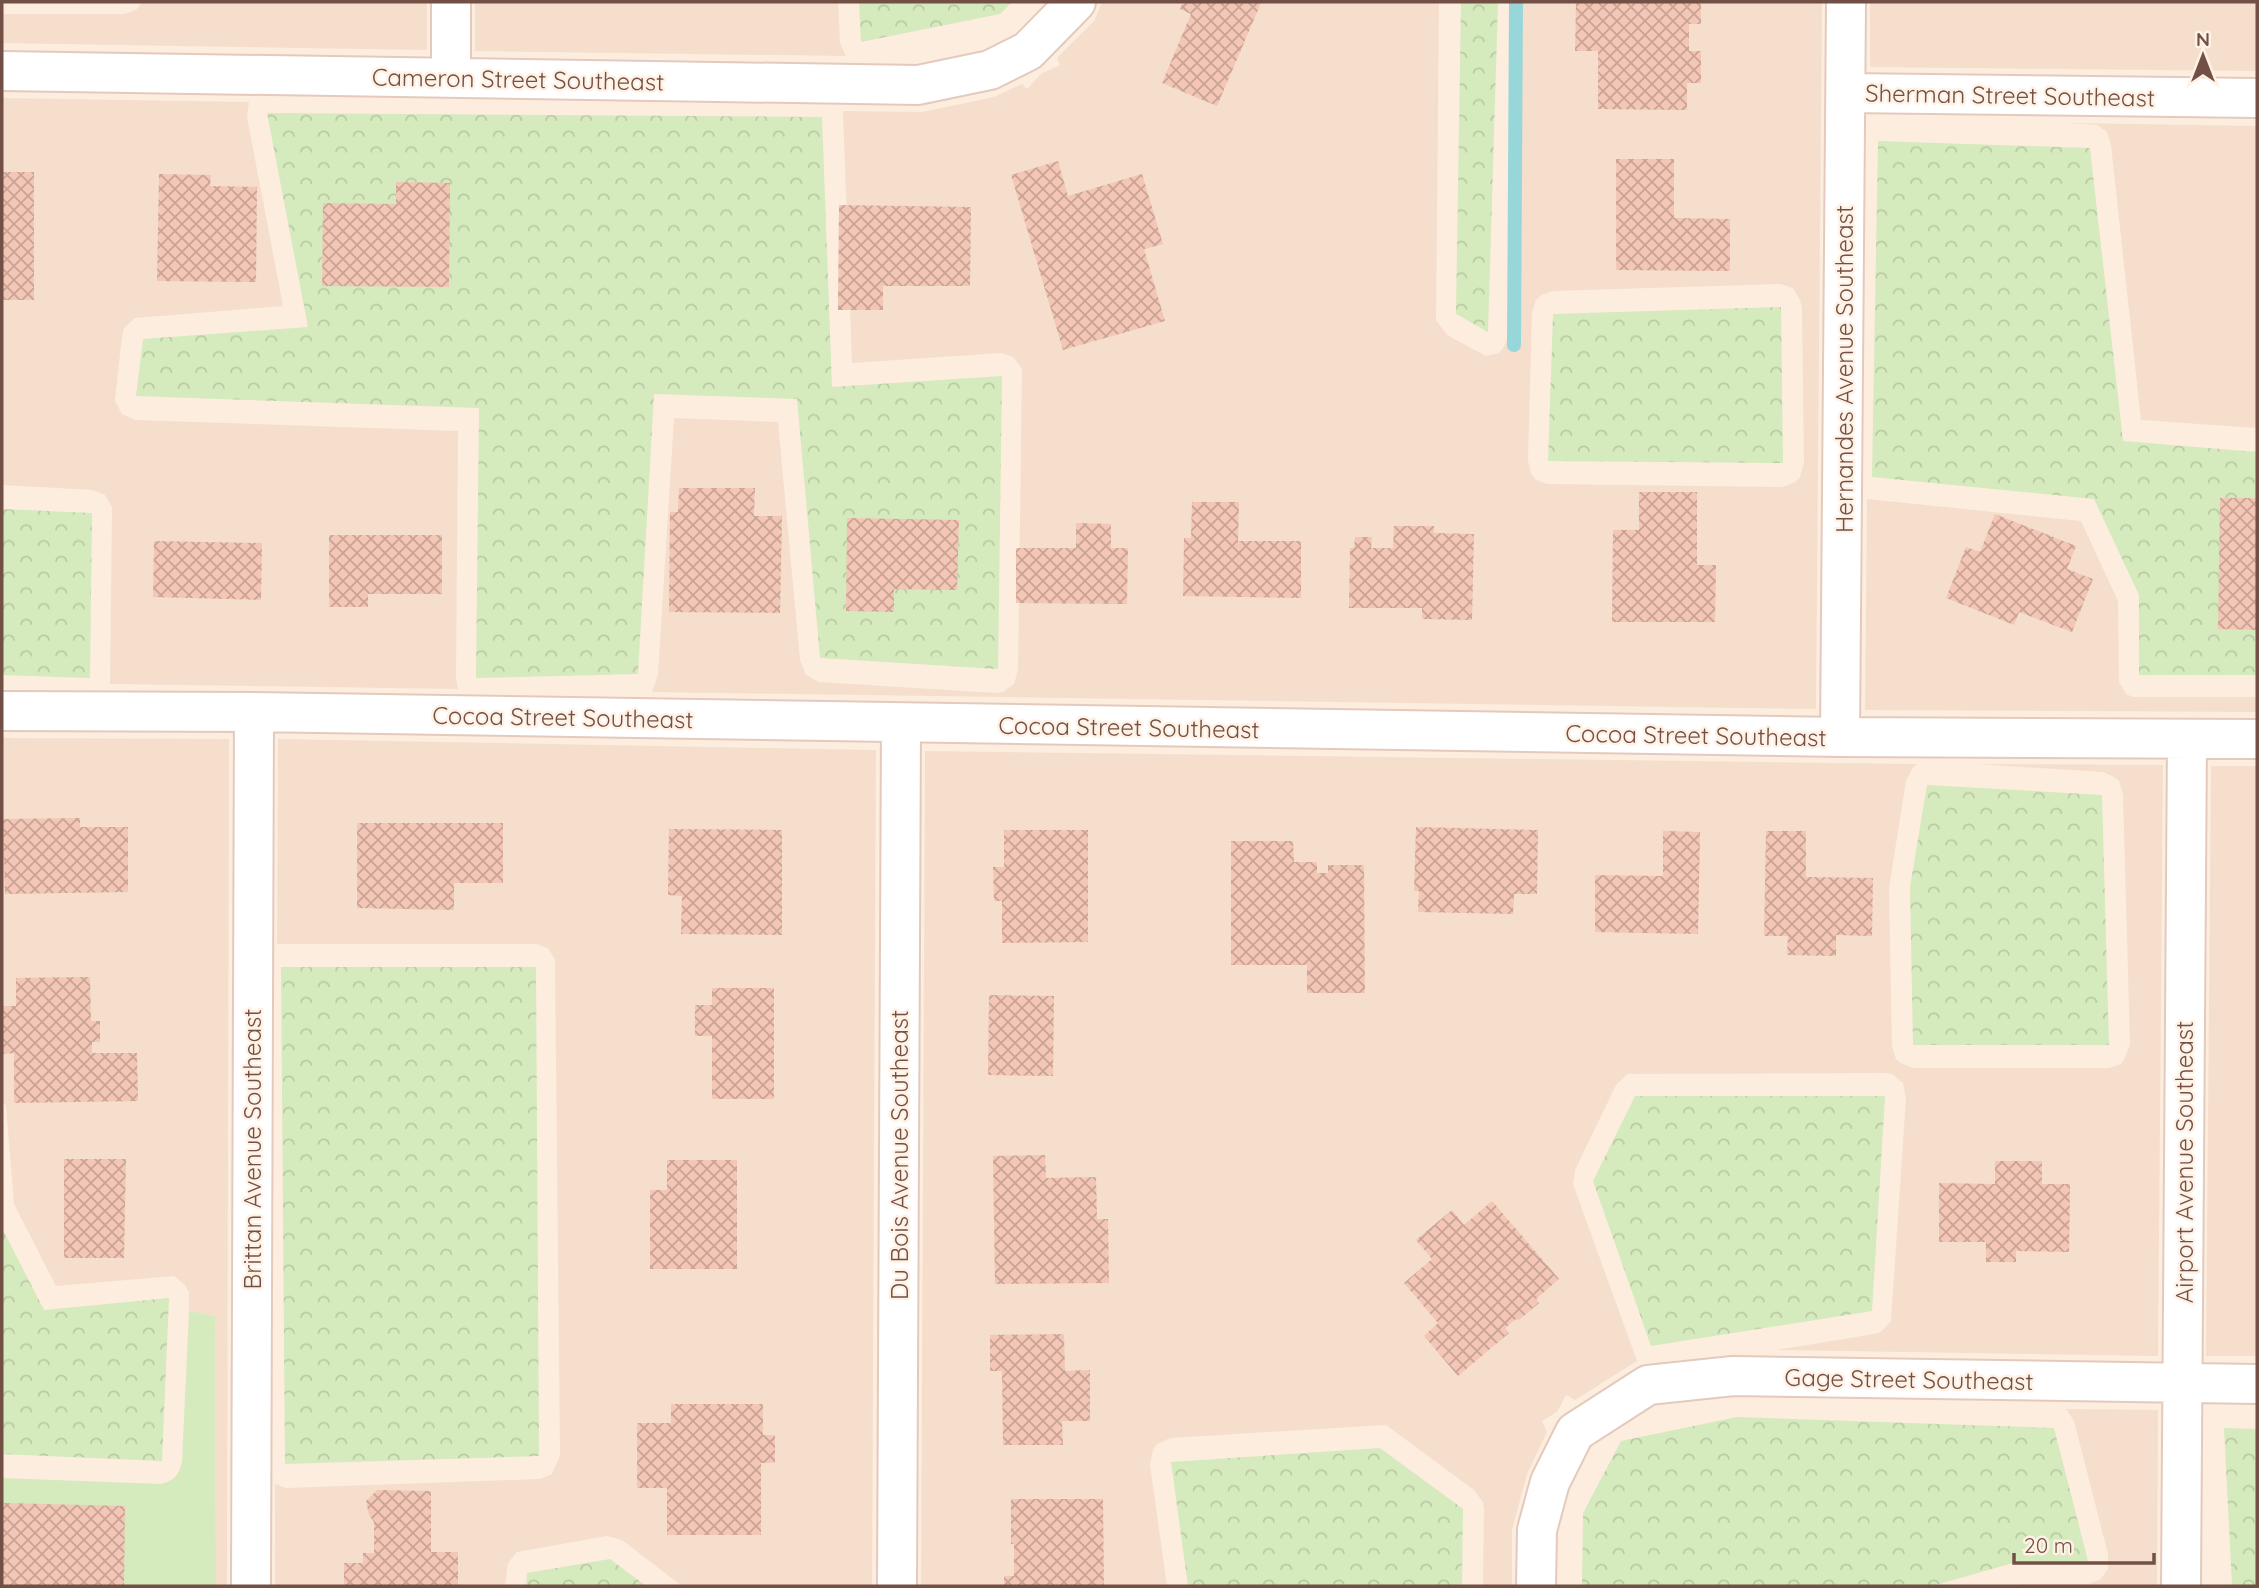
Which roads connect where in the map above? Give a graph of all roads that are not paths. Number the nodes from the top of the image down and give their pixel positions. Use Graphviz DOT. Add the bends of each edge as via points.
graph roads {
  1 [pos="451,2"];
  2 [pos="1076,2"];
  3 [pos="1846,2"];
  4 [pos="2,71"];
  5 [pos="451,78"];
  6 [pos="1846,93"];
  7 [pos="2257,98"];
  8 [pos="2,711"];
  9 [pos="254,712"];
  10 [pos="901,724"];
  11 [pos="1840,737"];
  12 [pos="2187,738"];
  13 [pos="2257,739"];
  14 [pos="2182,1383"];
  15 [pos="2257,1384"];
  16 [pos="251,1586"];
  17 [pos="897,1586"];
  18 [pos="1536,1586"];
  19 [pos="2181,1586"];
  1 -- 5 [label="street"];
  2 -- 5 [label="street, Cameron Street Southeast" via="1028,51 990,70 918,85"];
  3 -- 6 [label="street, Hernandes Avenue Southeast"];
  4 -- 5 [label="street, Cameron Street Southeast"];
  6 -- 7 [label="street, Sherman Street Southeast"];
  6 -- 11 [label="street, Hernandes Avenue Southeast"];
  8 -- 9 [label="street, Cocoa Street Southeast"];
  9 -- 10 [label="street, Cocoa Street Southeast"];
  9 -- 16 [label="street, Brittan Avenue Southeast"];
  10 -- 11 [label="street, Cocoa Street Southeast"];
  10 -- 17 [label="street, Du Bois Avenue Southeast"];
  11 -- 12 [label="street, Cocoa Street Southeast"];
  12 -- 13 [label="street, Cocoa Street Southeast"];
  12 -- 14 [label="street, Airport Avenue Southeast"];
  14 -- 15 [label="street, Gage Street Southeast"];
  14 -- 18 [label="street, Gage Street Southeast" via="1733,1376 1648,1385 1575,1432 1550,1482 1537,1531"];
  14 -- 19 [label="street, Airport Avenue Southeast"];
}
